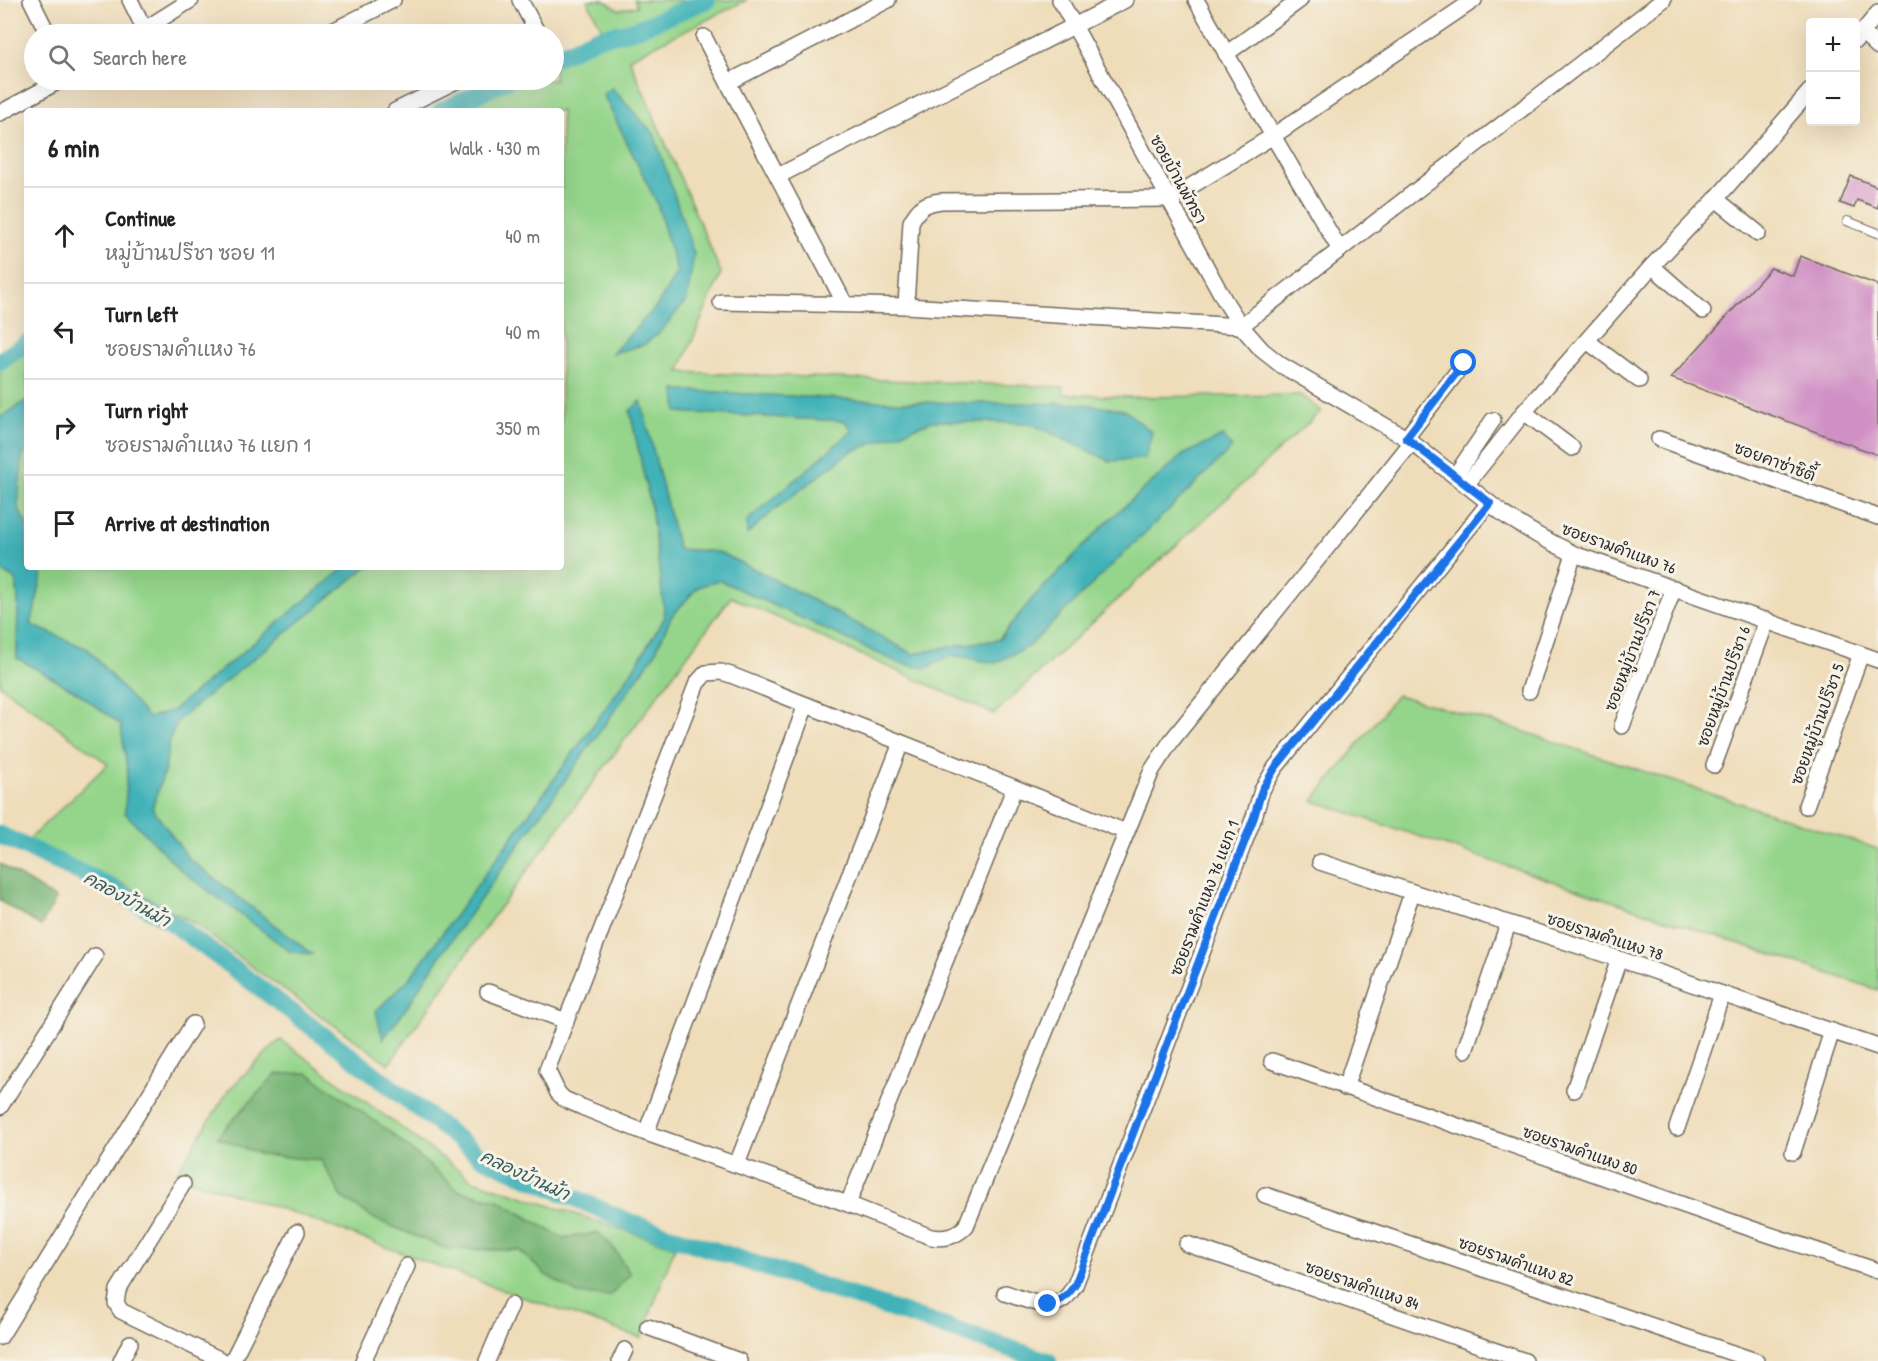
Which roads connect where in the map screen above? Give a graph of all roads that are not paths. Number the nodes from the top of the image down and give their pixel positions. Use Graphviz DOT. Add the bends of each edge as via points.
graph roads {
  1 [pos="31,0"];
  2 [pos="130,0"];
  3 [pos="191,0"];
  4 [pos="393,0"];
  5 [pos="520,0"];
  6 [pos="888,0"];
  7 [pos="1060,0"];
  8 [pos="1125,0"];
  9 [pos="1196,0"];
  10 [pos="1300,0"];
  11 [pos="1474,0"];
  12 [pos="1663,0"];
  13 [pos="1878,13"];
  14 [pos="43,24"];
  15 [pos="138,24"];
  16 [pos="154,24"];
  17 [pos="346,24"];
  18 [pos="534,24"];
  19 [pos="1074,26"];
  20 [pos="1860,35"];
  21 [pos="704,37"];
  22 [pos="1860,37"];
  23 [pos="1878,47"];
  24 [pos="1226,54"];
  25 [pos="729,82"];
  26 [pos="49,90"];
  27 [pos="438,90"];
  28 [pos="1806,96"];
  29 [pos="30,105"];
  30 [pos="401,108"];
  31 [pos="0,113"];
  32 [pos="1272,136"];
  33 [pos="778,176"];
  34 [pos="1170,199"];
  35 [pos="1716,199"];
  36 [pos="1847,221"];
  37 [pos="1758,233"];
  38 [pos="1878,233"];
  39 [pos="1340,250"];
  40 [pos="1652,266"];
  41 [pos="721,303"];
  42 [pos="845,304"];
  43 [pos="906,306"];
  44 [pos="1703,311"];
  45 [pos="1241,326"];
  46 [pos="1587,341"];
  47 [pos="1464,363"];
  48 [pos="1281,365"];
  49 [pos="1639,380"];
  50 [pos="1524,412"];
  51 [pos="1493,420"];
  52 [pos="1659,439"];
  53 [pos="1409,440"];
  54 [pos="1572,448"];
  55 [pos="1461,480"];
  56 [pos="1490,503"];
  57 [pos="1878,517"];
  58 [pos="1574,554"];
  59 [pos="1674,588"];
  60 [pos="1767,620"];
  61 [pos="1861,654"];
  62 [pos="1878,660"];
  63 [pos="1529,691"];
  64 [pos="806,705"];
  65 [pos="1622,726"];
  66 [pos="901,743"];
  67 [pos="1714,765"];
  68 [pos="1014,789"];
  69 [pos="1806,806"];
  70 [pos="1126,832"];
  71 [pos="1320,862"];
  72 [pos="1412,893"];
  73 [pos="1508,924"];
  74 [pos="95,956"];
  75 [pos="1618,959"];
  76 [pos="488,992"];
  77 [pos="1722,994"];
  78 [pos="566,1021"];
  79 [pos="193,1024"];
  80 [pos="1832,1031"];
  81 [pos="1878,1047"];
  82 [pos="1465,1050"];
  83 [pos="1272,1061"];
  84 [pos="1346,1088"];
  85 [pos="1574,1089"];
  86 [pos="0,1107"];
  87 [pos="1677,1128"];
  88 [pos="646,1133"];
  89 [pos="1792,1152"];
  90 [pos="737,1164"];
  91 [pos="183,1184"];
  92 [pos="1265,1195"];
  93 [pos="848,1204"];
  94 [pos="297,1233"];
  95 [pos="1187,1244"];
  96 [pos="407,1266"];
  97 [pos="1878,1271"];
  98 [pos="1005,1293"];
  99 [pos="511,1305"];
  100 [pos="648,1327"];
  101 [pos="0,1337"];
  102 [pos="130,1343"];
  103 [pos="121,1361"];
  104 [pos="224,1361"];
  105 [pos="232,1361"];
  106 [pos="363,1361"];
  107 [pos="487,1361"];
  108 [pos="739,1361"];
  109 [pos="1525,1361"];
  110 [pos="1756,1361"];
  1 -- 14 [label="street"];
  2 -- 15 [label="street"];
  3 -- 16 [label="street"];
  4 -- 17 [label="street"];
  5 -- 18 [label="street"];
  6 -- 25 [label="street"];
  7 -- 19 [label="street, ซอยบ้านพัทรา"];
  8 -- 19 [label="street"];
  9 -- 24 [label="street"];
  10 -- 24 [label="street"];
  11 -- 32 [label="street"];
  12 -- 39 [label="street"];
  13 -- 20 [label="street"];
  19 -- 33 [label="street"];
  19 -- 34 [label="street, ซอยบ้านพัทรา"];
  21 -- 25 [label="street"];
  22 -- 23 [label="street"];
  24 -- 32 [label="street"];
  25 -- 33 [label="street"];
  26 -- 29 [label="street"];
  27 -- 30 [label="street"];
  28 -- 35 [label="street"];
  29 -- 31 [label="street"];
  32 -- 34 [label="street"];
  32 -- 39 [label="street"];
  33 -- 42 [label="street"];
  34 -- 43 [label="street" via="928,202 918,209 912,222"];
  34 -- 45 [label="street, ซอยบ้านพัทรา"];
  35 -- 37 [label="street"];
  35 -- 40 [label="street"];
  36 -- 38 [label="lane"];
  39 -- 45 [label="street"];
  40 -- 44 [label="street"];
  40 -- 46 [label="street"];
  41 -- 42 [label="street"];
  42 -- 43 [label="street"];
  43 -- 45 [label="street"];
  45 -- 48 [label="street, ซอยบ้านพัทรา"];
  46 -- 49 [label="street"];
  46 -- 50 [label="street"];
  47 -- 53 [label="street"];
  48 -- 53 [label="street, ซอยรามคำแหง 76"];
  50 -- 54 [label="street"];
  50 -- 55 [label="street"];
  51 -- 55 [label="street"];
  52 -- 57 [label="street, ซอยคาซ่าซิตี้"];
  53 -- 55 [label="street, ซอยรามคำแหง 76"];
  53 -- 70 [label="street" via="1172,740 1152,770"];
  55 -- 56 [label="street, ซอยรามคำแหง 76"];
  56 -- 58 [label="street, ซอยรามคำแหง 76"];
  56 -- 98 [label="street, ซอยรามคำแหง 76 แยก 1" via="1275,768 1262,790 1075,1285 1065,1298 1048,1304"];
  58 -- 59 [label="street, ซอยรามคำแหง 76"];
  58 -- 63 [label="street"];
  59 -- 60 [label="street, ซอยรามคำแหง 76"];
  59 -- 65 [label="street, ซอยหมู่บ้านปรีชา 7"];
  60 -- 61 [label="street, ซอยรามคำแหง 76"];
  60 -- 67 [label="street, ซอยหมู่บ้านปรีชา 6"];
  61 -- 62 [label="street, ซอยรามคำแหง 76"];
  61 -- 69 [label="street, ซอยหมู่บ้านปรีชา 5"];
  64 -- 66 [label="street"];
  64 -- 78 [label="street" via="721,672 706,673 697,683"];
  64 -- 88 [label="street"];
  66 -- 68 [label="street"];
  66 -- 90 [label="street"];
  68 -- 70 [label="street"];
  68 -- 93 [label="street"];
  70 -- 93 [label="street" via="966,1226 944,1239 931,1237"];
  71 -- 72 [label="street, ซอยรามคำแหง 78"];
  72 -- 73 [label="street, ซอยรามคำแหง 78"];
  72 -- 84 [label="street"];
  73 -- 75 [label="street, ซอยรามคำแหง 78"];
  73 -- 82 [label="street"];
  74 -- 86 [label="street"];
  75 -- 77 [label="street, ซอยรามคำแหง 78"];
  75 -- 85 [label="street"];
  76 -- 78 [label="street"];
  77 -- 80 [label="street, ซอยรามคำแหง 78"];
  77 -- 87 [label="street"];
  78 -- 88 [label="street" via="547,1070 558,1093"];
  79 -- 101 [label="street"];
  80 -- 81 [label="street, ซอยรามคำแหง 78"];
  80 -- 89 [label="street"];
  83 -- 84 [label="street, ซอยรามคำแหง 80"];
  84 -- 97 [label="street, ซอยรามคำแหง 80"];
  88 -- 90 [label="street"];
  90 -- 93 [label="street"];
  91 -- 104 [label="street" via="118,1290 116,1303 121,1311"];
  92 -- 110 [label="street, ซอยรามคำแหง 82"];
  94 -- 105 [label="street"];
  95 -- 109 [label="street, ซอยรามคำแหง 84"];
  96 -- 106 [label="street"];
  99 -- 107 [label="street"];
  100 -- 108 [label="street"];
  102 -- 103 [label="street"];
}
